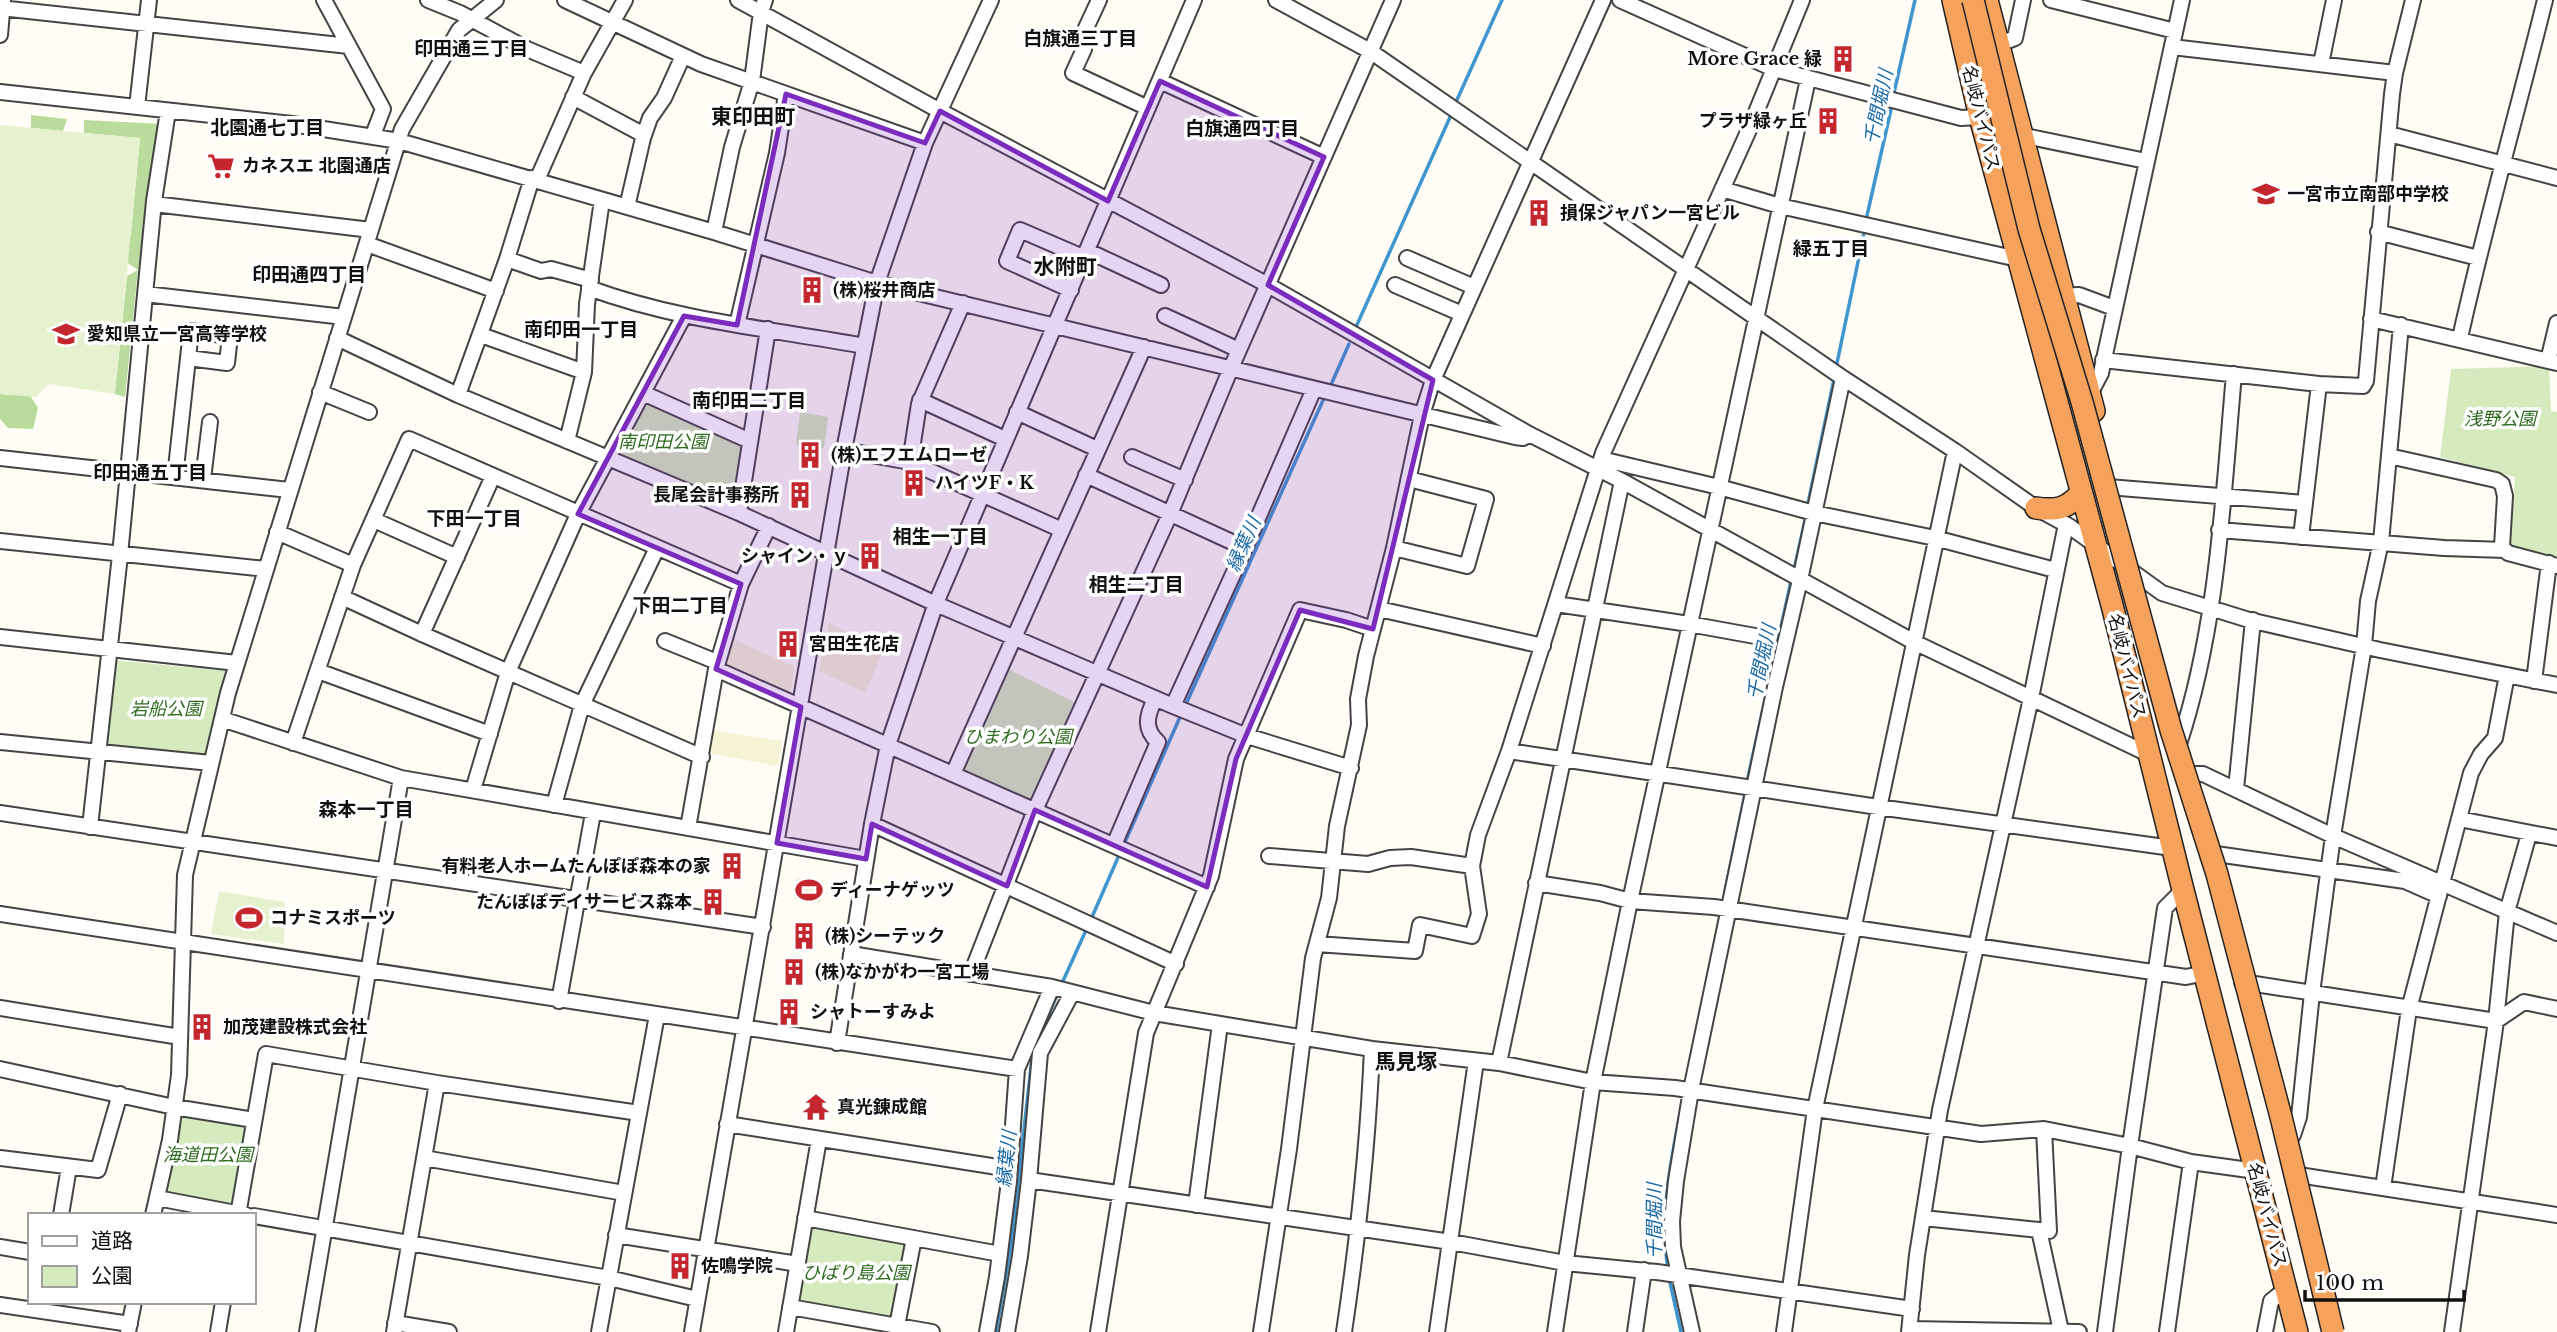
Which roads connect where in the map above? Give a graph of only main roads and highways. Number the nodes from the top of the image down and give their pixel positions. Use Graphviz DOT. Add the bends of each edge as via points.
graph roads {
  1 [pos="1953,0"];
  2 [pos="1973,0"];
  3 [pos="1987,0"];
  4 [pos="2081,493"];
  5 [pos="2036,508"];
  6 [pos="2297,1332"];
  7 [pos="2331,1332"];
  1 -- 4 [label="highway, 名岐バイパス"];
  2 -- 7 [label="highway, bridge" via="2029,229 2220,888 2281,1117"];
  3 -- 7 [label="highway, 名岐バイパス" via="2090,394 2108,487 2209,853"];
  4 -- 5 [label="highway" via="2066,507"];
  4 -- 6 [label="highway, 名岐バイパス"];
}
